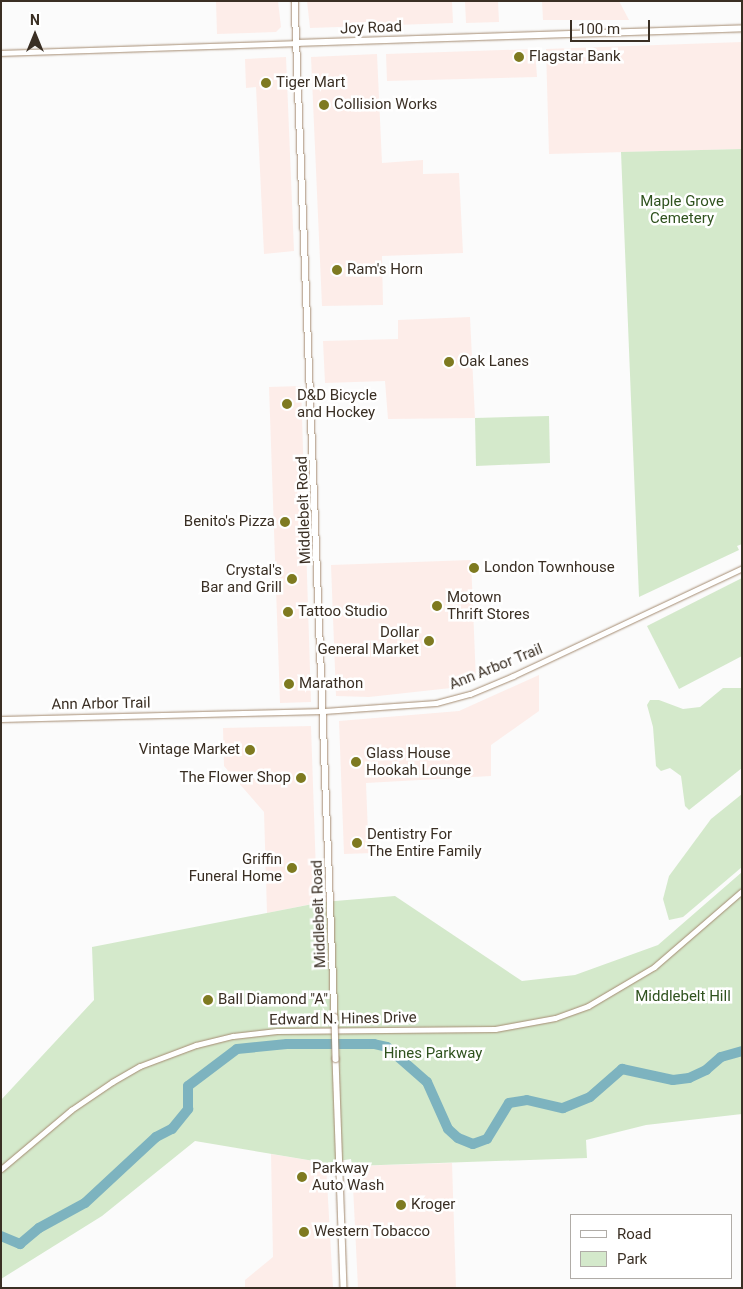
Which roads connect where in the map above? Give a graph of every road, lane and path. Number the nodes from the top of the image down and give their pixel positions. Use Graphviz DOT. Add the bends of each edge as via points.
graph roads {
  1 [pos="295,1"];
  2 [pos="742,28"];
  3 [pos="298,43"];
  4 [pos="1,53"];
  5 [pos="742,568"];
  6 [pos="324,711"];
  7 [pos="1,719"];
  8 [pos="742,891"];
  9 [pos="1,1169"];
  10 [pos="344,1288"];
  1 -- 3 [label="main road, Middlebelt Road"];
  2 -- 3 [label="main road, Joy Road"];
  3 -- 4 [label="street, Joy Road"];
  3 -- 6 [label="main road, Middlebelt Road"];
  5 -- 6 [label="street, Ann Arbor Trail" via="470,694 419,705"];
  6 -- 7 [label="street, Ann Arbor Trail"];
  6 -- 10 [label="main road, Middlebelt Road, bridge"];
  8 -- 9 [label="street, Edward N. Hines Drive" via="654,967 588,1006 555,1018 495,1029 263,1032 196,1045 140,1066 112,1082 71,1110"];
}
